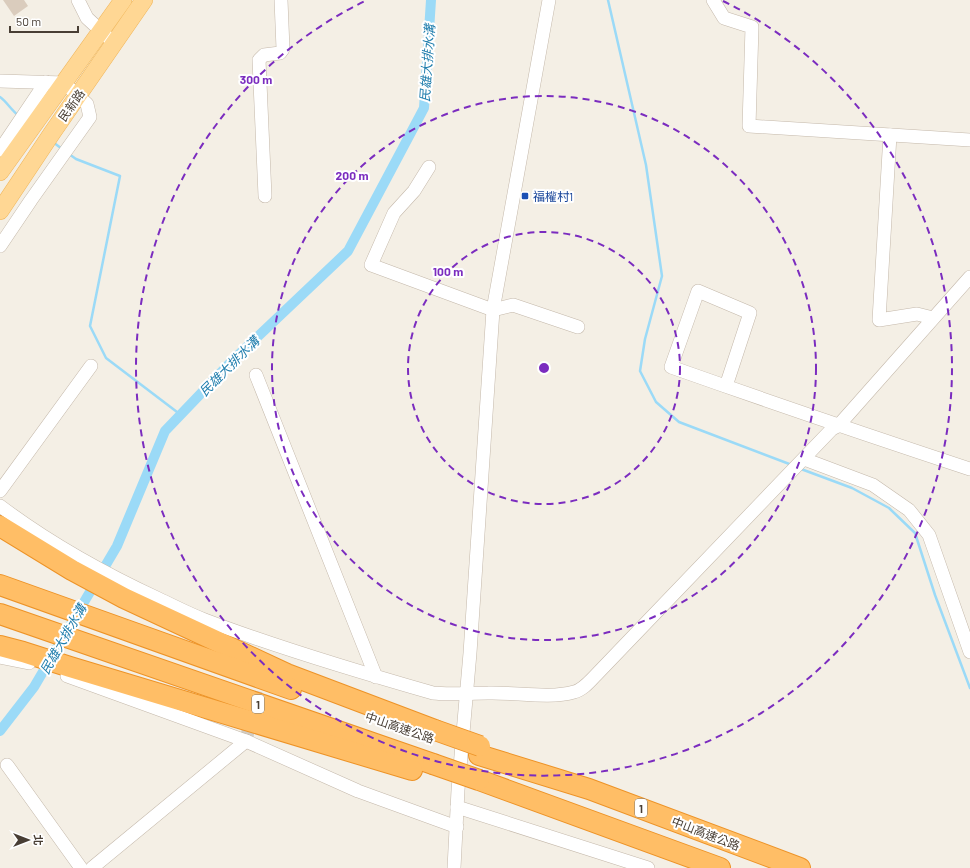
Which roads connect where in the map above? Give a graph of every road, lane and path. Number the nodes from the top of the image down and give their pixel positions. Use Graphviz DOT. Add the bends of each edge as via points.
graph roads {
  1 [pos="78,0"];
  2 [pos="123,0"];
  3 [pos="144,0"];
  4 [pos="281,0"];
  5 [pos="549,0"];
  6 [pos="714,0"];
  7 [pos="100,32"];
  8 [pos="114,43"];
  9 [pos="0,81"];
  10 [pos="46,82"];
  11 [pos="64,83"];
  12 [pos="78,95"];
  13 [pos="890,135"];
  14 [pos="970,140"];
  15 [pos="0,150"];
  16 [pos="429,167"];
  17 [pos="0,172"];
  18 [pos="265,196"];
  19 [pos="0,211"];
  20 [pos="0,246"];
  21 [pos="970,278"];
  22 [pos="493,310"];
  23 [pos="933,318"];
  24 [pos="578,327"];
  25 [pos="91,366"];
  26 [pos="256,375"];
  27 [pos="726,386"];
  28 [pos="838,426"];
  29 [pos="799,464"];
  30 [pos="970,469"];
  31 [pos="0,491"];
  32 [pos="0,506"];
  33 [pos="0,526"];
  34 [pos="76,564"];
  35 [pos="0,585"];
  36 [pos="126,591"];
  37 [pos="0,614"];
  38 [pos="0,646"];
  39 [pos="970,652"];
  40 [pos="0,657"];
  41 [pos="25,657"];
  42 [pos="71,672"];
  43 [pos="376,677"];
  44 [pos="466,694"];
  45 [pos="435,734"];
  46 [pos="246,741"];
  47 [pos="7,765"];
  48 [pos="433,770"];
  49 [pos="457,807"];
  50 [pos="457,827"];
  51 [pos="82,868"];
  52 [pos="92,868"];
  53 [pos="454,868"];
  54 [pos="648,868"];
  55 [pos="720,868"];
  56 [pos="800,868"];
  1 -- 7 [label="street" via="87,18"];
  2 -- 7 [label="main road, 民新路"];
  3 -- 8 [label="main road, 民新路"];
  4 -- 18 [label="street" via="283,49 280,53 264,55 259,60"];
  5 -- 22 [label="street"];
  6 -- 13 [label="street" via="724,18 752,27 749,126"];
  7 -- 8 [label="street"];
  7 -- 11 [label="main road, 民新路"];
  8 -- 12 [label="main road, 民新路"];
  9 -- 10 [label="street"];
  10 -- 11 [label="street"];
  10 -- 15 [label="street"];
  11 -- 12 [label="street"];
  11 -- 17 [label="main road, 民新路"];
  12 -- 19 [label="main road, 民新路"];
  12 -- 20 [label="street" via="87,104 90,117"];
  13 -- 14 [label="street"];
  13 -- 23 [label="street" via="879,320 917,314"];
  16 -- 22 [label="street" via="394,213 371,266"];
  21 -- 23 [label="street"];
  22 -- 24 [label="street" via="513,305"];
  22 -- 44 [label="street"];
  23 -- 28 [label="street"];
  25 -- 31 [label="street"];
  26 -- 43 [label="street"];
  27 -- 27 [label="street" via="750,313 698,291 671,367"];
  27 -- 28 [label="street"];
  28 -- 29 [label="street" via="832,429"];
  28 -- 30 [label="street"];
  29 -- 39 [label="street" via="873,485 909,510 929,535"];
  29 -- 44 [label="street" via="586,685 576,692"];
  32 -- 34 [label="street"];
  33 -- 34 [label="highway"];
  34 -- 36 [label="highway"];
  35 -- 45 [label="highway, 中山高速公路 / 1"];
  36 -- 43 [label="street" via="204,620"];
  36 -- 45 [label="highway" via="287,674"];
  37 -- 48 [label="highway, 中山高速公路 / 1"];
  38 -- 41 [label="highway"];
  40 -- 41 [label="street"];
  41 -- 42 [label="highway"];
  42 -- 46 [label="street"];
  42 -- 48 [label="highway"];
  43 -- 44 [label="street" via="433,693"];
  44 -- 49 [label="street"];
  45 -- 56 [label="highway, 中山高速公路 / 1"];
  46 -- 50 [label="street" via="358,791"];
  46 -- 52 [label="street"];
  47 -- 51 [label="street"];
  48 -- 55 [label="highway" via="562,818 586,819"];
  49 -- 50 [label="street"];
  49 -- 54 [label="street"];
  50 -- 53 [label="street"];
}
